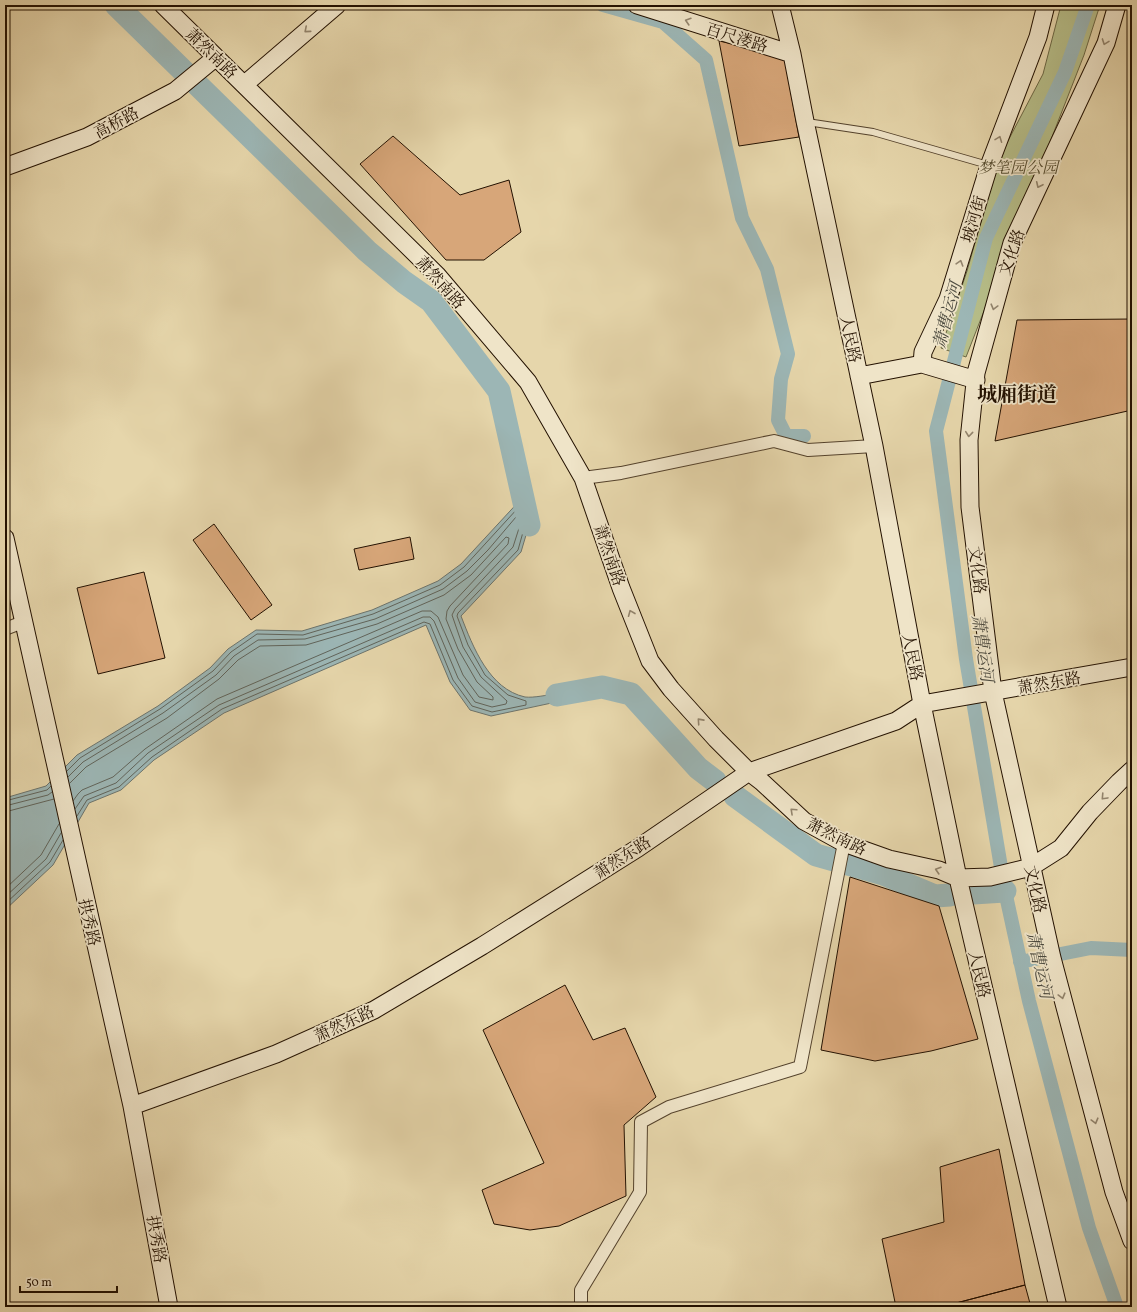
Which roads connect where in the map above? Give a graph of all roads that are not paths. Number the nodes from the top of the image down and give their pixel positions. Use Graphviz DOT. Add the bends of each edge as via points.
graph roads {
  1 [pos="164,5"];
  2 [pos="337,5"];
  3 [pos="637,5"];
  4 [pos="780,5"];
  5 [pos="1046,5"];
  6 [pos="1117,5"];
  7 [pos="792,54"];
  8 [pos="216,58"];
  9 [pos="244,84"];
  10 [pos="805,121"];
  11 [pos="989,166"];
  12 [pos="5,167"];
  13 [pos="922,364"];
  14 [pos="859,376"];
  15 [pos="976,380"];
  16 [pos="874,446"];
  17 [pos="583,478"];
  18 [pos="5,538"];
  19 [pos="23,622"];
  20 [pos="5,628"];
  21 [pos="1132,667"];
  22 [pos="990,693"];
  23 [pos="922,704"];
  24 [pos="1132,770"];
  25 [pos="749,772"];
  26 [pos="844,843"];
  27 [pos="1027,868"];
  28 [pos="958,878"];
  29 [pos="132,1106"];
  30 [pos="1132,1241"];
  31 [pos="169,1307"];
  32 [pos="581,1307"];
  33 [pos="1058,1307"];
  1 -- 8 [label="street, 萧然南路"];
  2 -- 9 [label="street, one-way"];
  7 -- 3 [label="street, 百尺溇路, one-way"];
  4 -- 7 [label="street, 人民路"];
  11 -- 5 [label="street, 城河街, one-way" via="1038,37"];
  6 -- 15 [label="street, 文化路, one-way" via="1106,43 1012,243"];
  7 -- 10 [label="street, 人民路"];
  8 -- 9 [label="street, 萧然南路"];
  8 -- 12 [label="street, 高桥路" via="176,91 87,138"];
  9 -- 17 [label="street, 萧然南路" via="437,275 528,382"];
  10 -- 11 [label="lane" via="873,132"];
  10 -- 14 [label="street, 人民路"];
  13 -- 11 [label="street, 城河街, one-way" via="923,352 948,299"];
  13 -- 14 [label="street"];
  13 -- 15 [label="street"];
  14 -- 16 [label="street, 人民路"];
  15 -- 22 [label="street, 文化路, one-way" via="969,440 970,507"];
  16 -- 17 [label="street" via="808,450 774,441"];
  16 -- 23 [label="street, 人民路"];
  25 -- 17 [label="street, 萧然南路, one-way" via="676,695 650,661 621,588"];
  18 -- 19 [label="street, 拱秀路"];
  19 -- 20 [label="street"];
  19 -- 29 [label="street, 拱秀路"];
  21 -- 22 [label="street, 萧然东路"];
  22 -- 23 [label="street, 萧然东路"];
  22 -- 27 [label="street, 文化路"];
  23 -- 25 [label="street, 萧然东路" via="896,721"];
  23 -- 28 [label="street, 人民路"];
  24 -- 27 [label="street, 萧然南路, one-way" via="1090,812 1061,848"];
  26 -- 25 [label="street, 萧然南路, one-way" via="804,821"];
  25 -- 29 [label="street, 萧然东路" via="638,848 374,1010 276,1054"];
  28 -- 26 [label="street, 萧然南路, one-way" via="939,870 888,859"];
  26 -- 32 [label="street" via="800,1068 669,1107 641,1122 640,1192 581,1290"];
  27 -- 28 [label="street, 萧然南路" via="990,877"];
  27 -- 30 [label="street, 文化路, one-way" via="1114,1192"];
  28 -- 33 [label="street, 人民路"];
  29 -- 31 [label="street, 拱秀路"];
}
